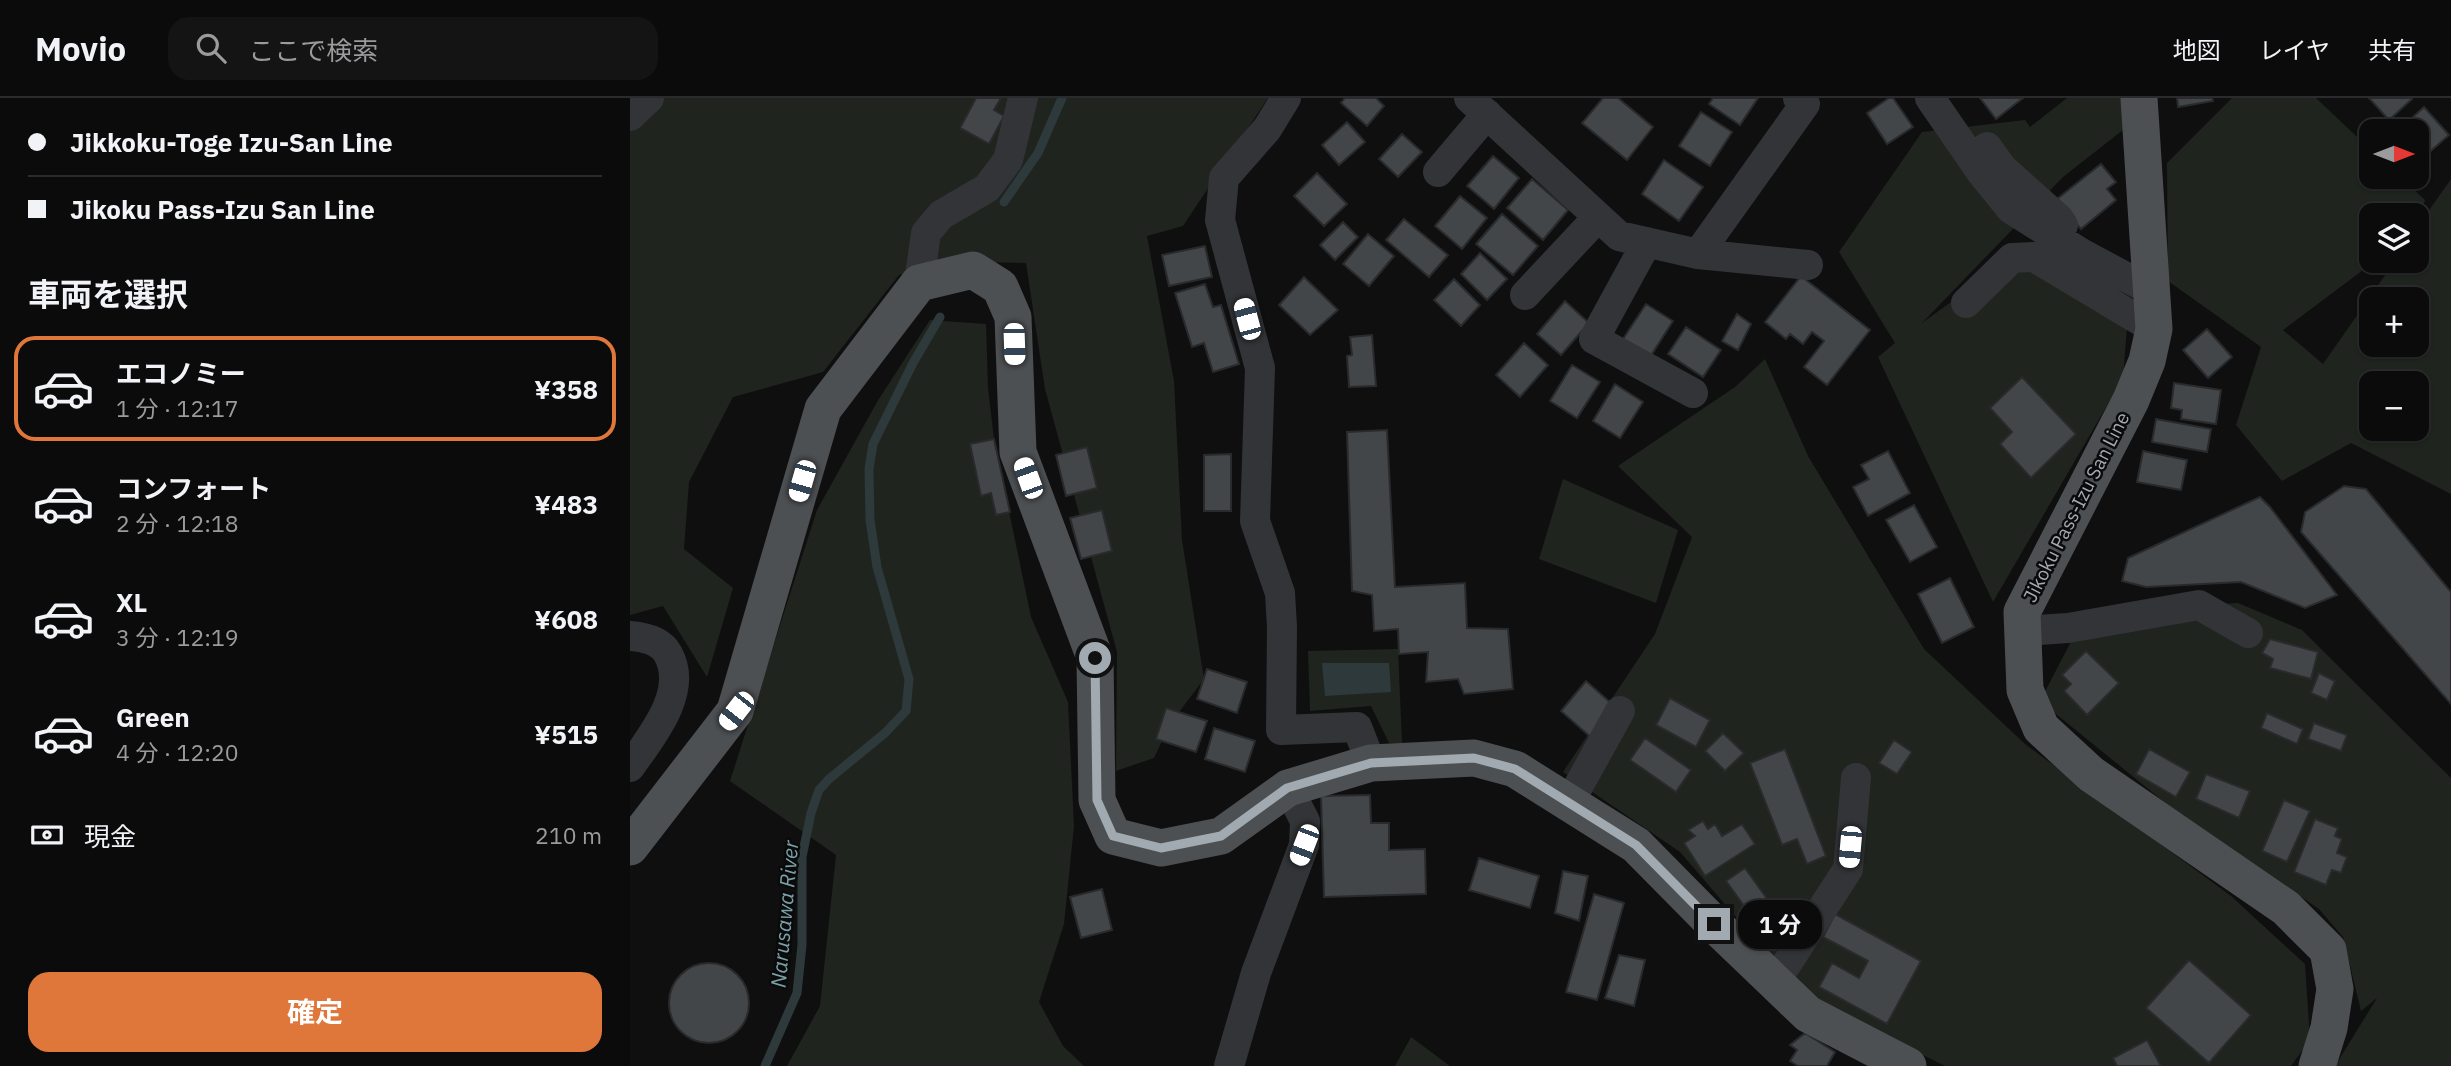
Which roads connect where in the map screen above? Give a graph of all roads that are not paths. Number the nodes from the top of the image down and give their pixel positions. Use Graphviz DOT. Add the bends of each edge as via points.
graph roads {
  1 [pos="649,98"];
  2 [pos="1023,98"];
  3 [pos="1286,98"];
  4 [pos="1798,98"];
  5 [pos="1930,98"];
  6 [pos="1953,98"];
  7 [pos="2139,98"];
  8 [pos="1478,103"];
  9 [pos="630,116"];
  10 [pos="1438,172"];
  11 [pos="1598,217"];
  12 [pos="2053,235"];
  13 [pos="1647,242"];
  14 [pos="1698,254"];
  15 [pos="1808,265"];
  16 [pos="919,283"];
  17 [pos="2150,290"];
  18 [pos="1525,295"];
  19 [pos="1966,303"];
  20 [pos="2154,329"];
  21 [pos="1693,393"];
  22 [pos="2023,631"];
  23 [pos="2248,633"];
  24 [pos="630,636"];
  25 [pos="1620,711"];
  26 [pos="1371,763"];
  27 [pos="630,767"];
  28 [pos="1856,778"];
  29 [pos="1287,788"];
  30 [pos="1569,803"];
  31 [pos="630,847"];
  32 [pos="1775,982"];
  33 [pos="1229,1066"];
  34 [pos="1908,1066"];
  35 [pos="2318,1066"];
  1 -- 9 [label="street"];
  2 -- 16 [label="street" via="1008,160 987,188 941,215 926,233"];
  3 -- 26 [label="street" via="1224,178 1220,220 1260,368 1255,521 1280,593 1281,730 1357,727"];
  4 -- 14 [label="street" via="1805,104"];
  5 -- 12 [label="street" via="2011,209"];
  6 -- 12 [label="street" via="2002,168 2063,225"];
  7 -- 17 [label="main road, Jikoku Pass-Izu San Line"];
  8 -- 10 [label="street"];
  8 -- 11 [label="street"];
  11 -- 13 [label="street" via="1619,236"];
  11 -- 18 [label="street"];
  12 -- 17 [label="street"];
  13 -- 14 [label="street"];
  13 -- 21 [label="street" via="1594,339"];
  14 -- 15 [label="street"];
  16 -- 29 [label="main road" via="973,271 1000,287 1013,317 1018,452 1095,658 1097,800 1113,836 1161,848 1221,836"];
  16 -- 31 [label="main road" via="823,409 736,711"];
  17 -- 20 [label="main road, Jikoku Pass-Izu San Line"];
  19 -- 20 [label="street" via="2012,258 2034,257"];
  20 -- 22 [label="main road, Jikoku Pass-Izu San Line" via="2131,400 2022,612"];
  22 -- 23 [label="street" via="2068,628 2199,605"];
  22 -- 35 [label="main road, Jikoku Pass-Izu San Line" via="2025,690 2041,727 2091,774 2286,908 2328,950 2335,989"];
  24 -- 27 [label="street" via="663,646 674,664 674,690 654,733"];
  25 -- 30 [label="street"];
  26 -- 29 [label="main road"];
  26 -- 30 [label="main road" via="1474,758 1515,769"];
  28 -- 32 [label="street" via="1847,869"];
  29 -- 33 [label="street" via="1305,821 1304,845 1256,973"];
  30 -- 32 [label="main road" via="1636,845"];
  32 -- 34 [label="main road" via="1808,1014"];
}
